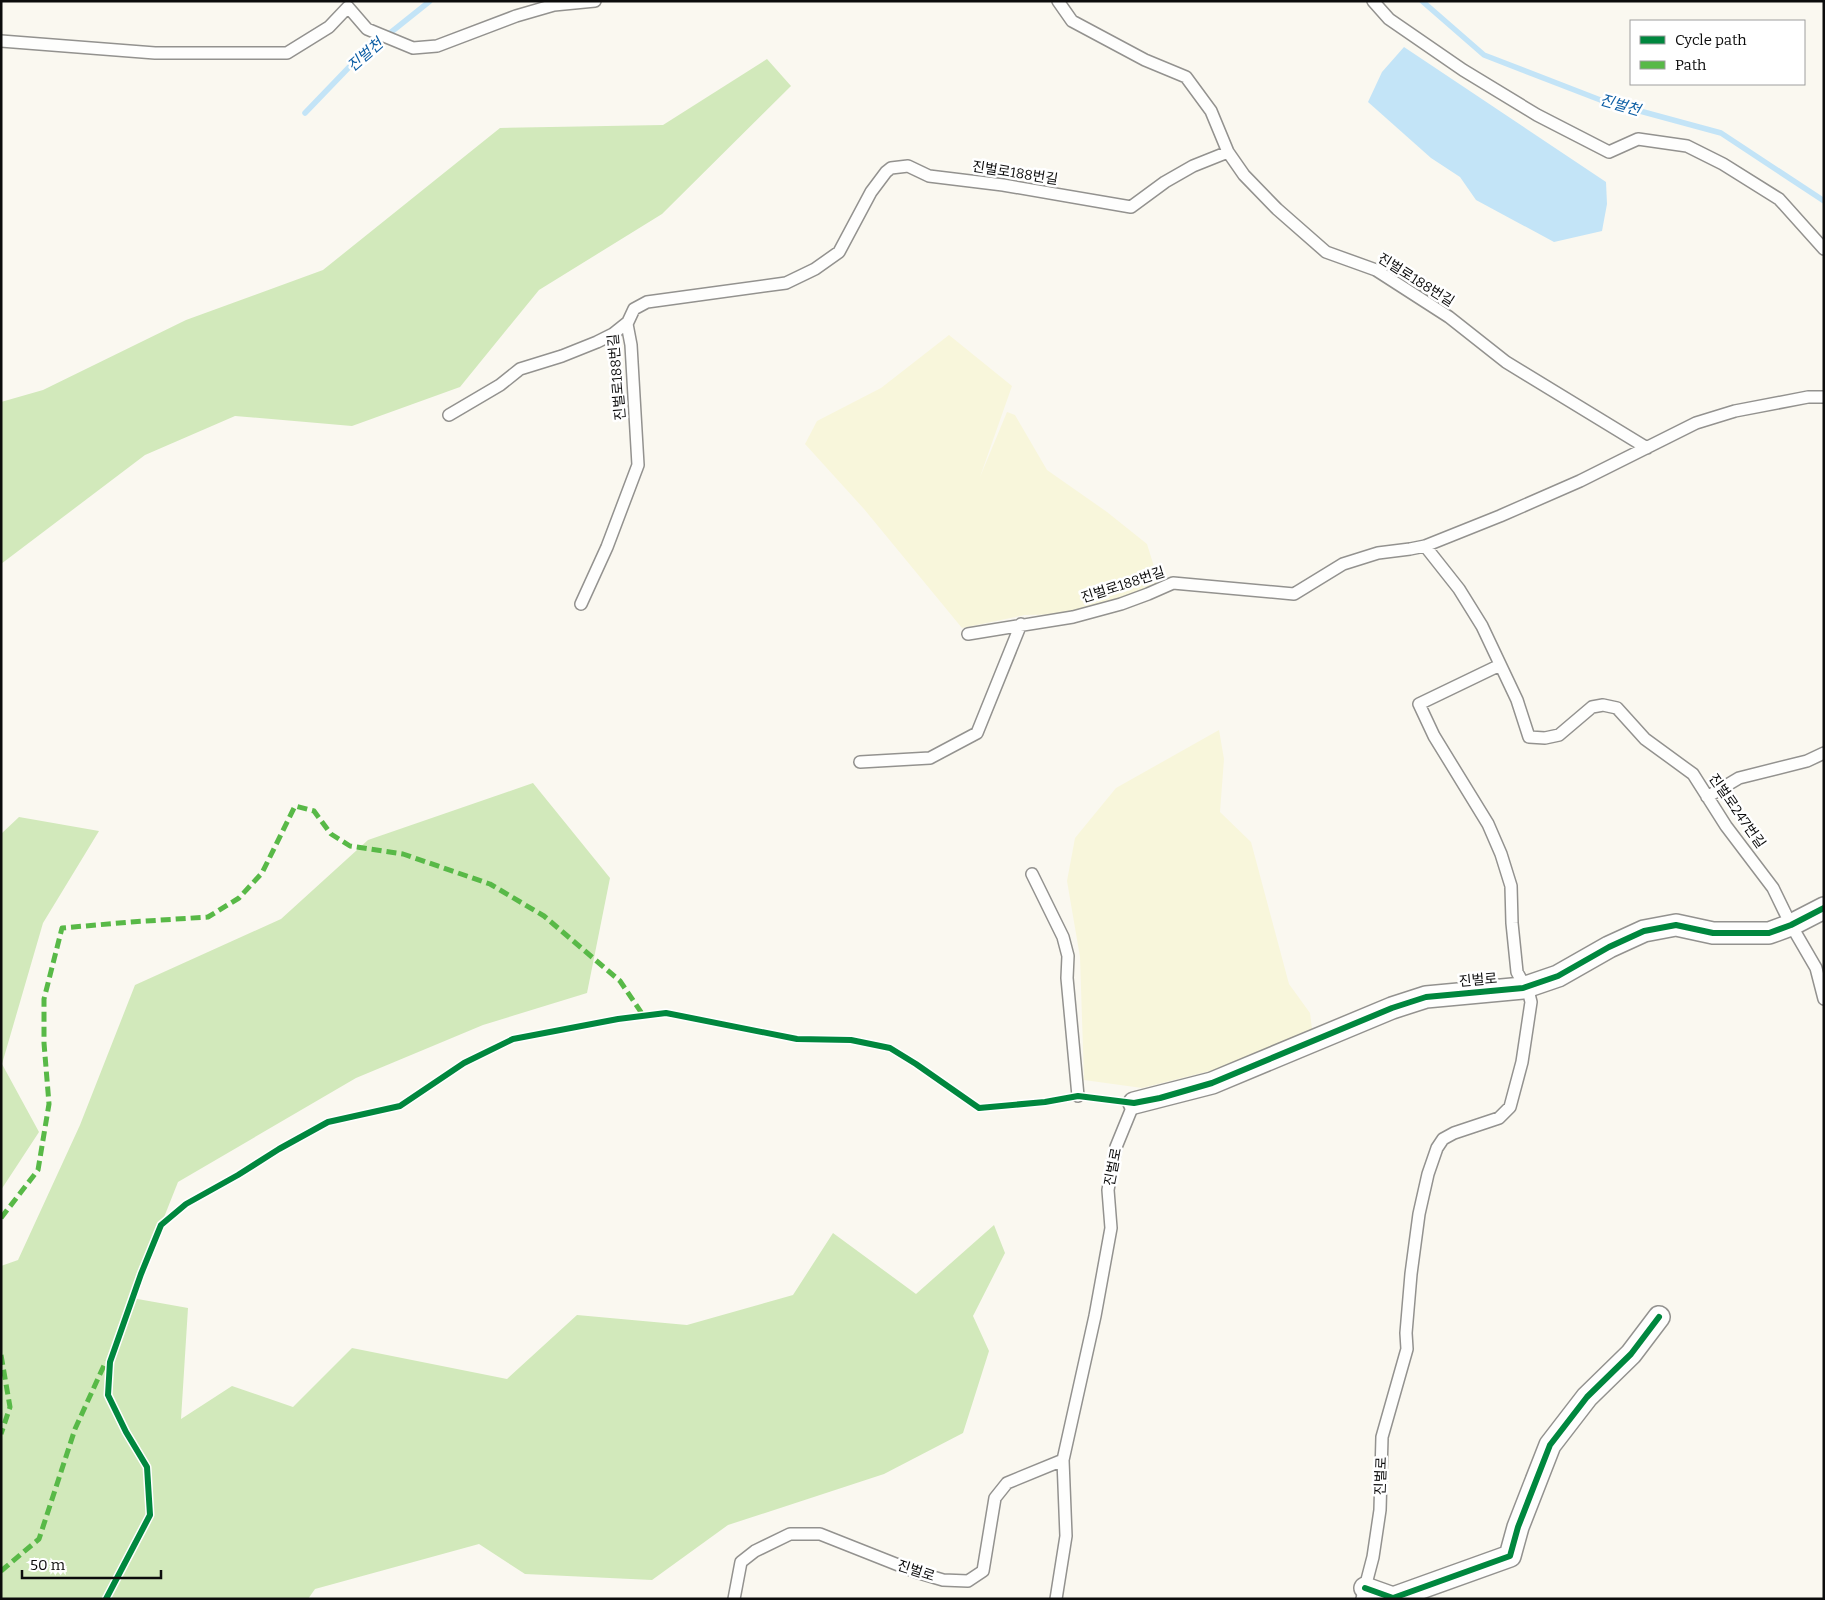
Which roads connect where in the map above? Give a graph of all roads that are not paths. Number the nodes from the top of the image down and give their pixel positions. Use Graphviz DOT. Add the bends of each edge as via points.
graph roads {
  1 [pos="595,1"];
  2 [pos="1058,1"];
  3 [pos="1373,1"];
  4 [pos="349,4"];
  5 [pos="1,40"];
  6 [pos="1228,152"];
  7 [pos="1824,249"];
  8 [pos="628,322"];
  9 [pos="1824,397"];
  10 [pos="449,415"];
  11 [pos="1646,448"];
  12 [pos="1425,546"];
  13 [pos="581,604"];
  14 [pos="1021,624"];
  15 [pos="968,634"];
  16 [pos="1500,665"];
  17 [pos="1824,753"];
  18 [pos="860,762"];
  19 [pos="1707,797"];
  20 [pos="1032,874"];
  21 [pos="1824,908"];
  22 [pos="1791,925"];
  23 [pos="1526,987"];
  24 [pos="1824,999"];
  25 [pos="1078,1096"];
  26 [pos="1134,1103"];
  27 [pos="1659,1317"];
  28 [pos="1063,1460"];
  29 [pos="1363,1593"];
  30 [pos="734,1599"];
  31 [pos="1056,1599"];
  1 -- 4 [label="lane" via="554,5 437,46 413,48 367,29"];
  2 -- 6 [label="lane" via="1072,21 1145,60 1186,77 1211,111"];
  3 -- 7 [label="lane" via="1389,19 1463,70 1537,115 1609,152 1638,139 1687,146 1723,164 1779,198"];
  4 -- 5 [label="lane" via="329,27 287,53 155,53"];
  6 -- 8 [label="lane, 진벌로188번길" via="1165,182 1131,207 929,176 908,166 891,168 870,192 839,252 816,269 786,283 647,302 634,308"];
  6 -- 11 [label="lane, 진벌로188번길" via="1264,196 1326,252 1376,270 1449,317 1506,362"];
  8 -- 10 [label="lane" via="596,342 520,368 500,385"];
  8 -- 13 [label="lane, 진벌로188번길" via="638,465"];
  9 -- 11 [label="lane, 진벌로188번길" via="1735,411 1696,423"];
  11 -- 12 [label="lane, 진벌로188번길" via="1580,481"];
  12 -- 14 [label="lane, 진벌로188번길" via="1378,553 1344,564 1294,594 1172,583 1122,604 1073,617"];
  12 -- 16 [label="lane, 진벌로247번길" via="1459,589 1482,626"];
  14 -- 15 [label="lane, 진벌로188번길"];
  14 -- 18 [label="lane" via="977,733 930,758"];
  16 -- 19 [label="lane, 진벌로247번길" via="1529,737 1559,735 1592,707 1603,704 1617,708 1645,740 1693,774"];
  16 -- 23 [label="lane, 진벌로" via="1419,704 1434,736 1488,824 1501,854 1511,886 1517,972"];
  17 -- 19 [label="lane" via="1807,761 1739,778"];
  19 -- 22 [label="lane, 진벌로247번길" via="1773,888"];
  20 -- 25 [label="lane" via="1063,937 1068,956 1067,978"];
  21 -- 22 [label="street, 진벌로"];
  22 -- 23 [label="street, 진벌로" via="1769,933 1713,933 1676,925 1644,931 1558,976"];
  22 -- 24 [label="lane, 진벌로247번길" via="1816,968"];
  23 -- 26 [label="street, 진벌로" via="1426,997 1212,1083"];
  23 -- 29 [label="lane, 진벌로" via="1531,1002 1522,1062 1510,1107 1499,1118 1443,1139 1428,1174 1410,1284 1407,1349 1382,1437 1380,1510 1373,1557"];
  26 -- 28 [label="lane, 진벌로" via="1116,1147 1108,1190 1111,1228"];
  27 -- 29 [label="street" via="1631,1354 1587,1397 1550,1445 1510,1556 1393,1598"];
  28 -- 30 [label="lane, 진벌로" via="1007,1483 995,1498 983,1571 968,1582 943,1580 916,1572 820,1534 790,1534 755,1551 741,1562"];
  28 -- 31 [label="lane, 진벌로" via="1066,1536"];
}
